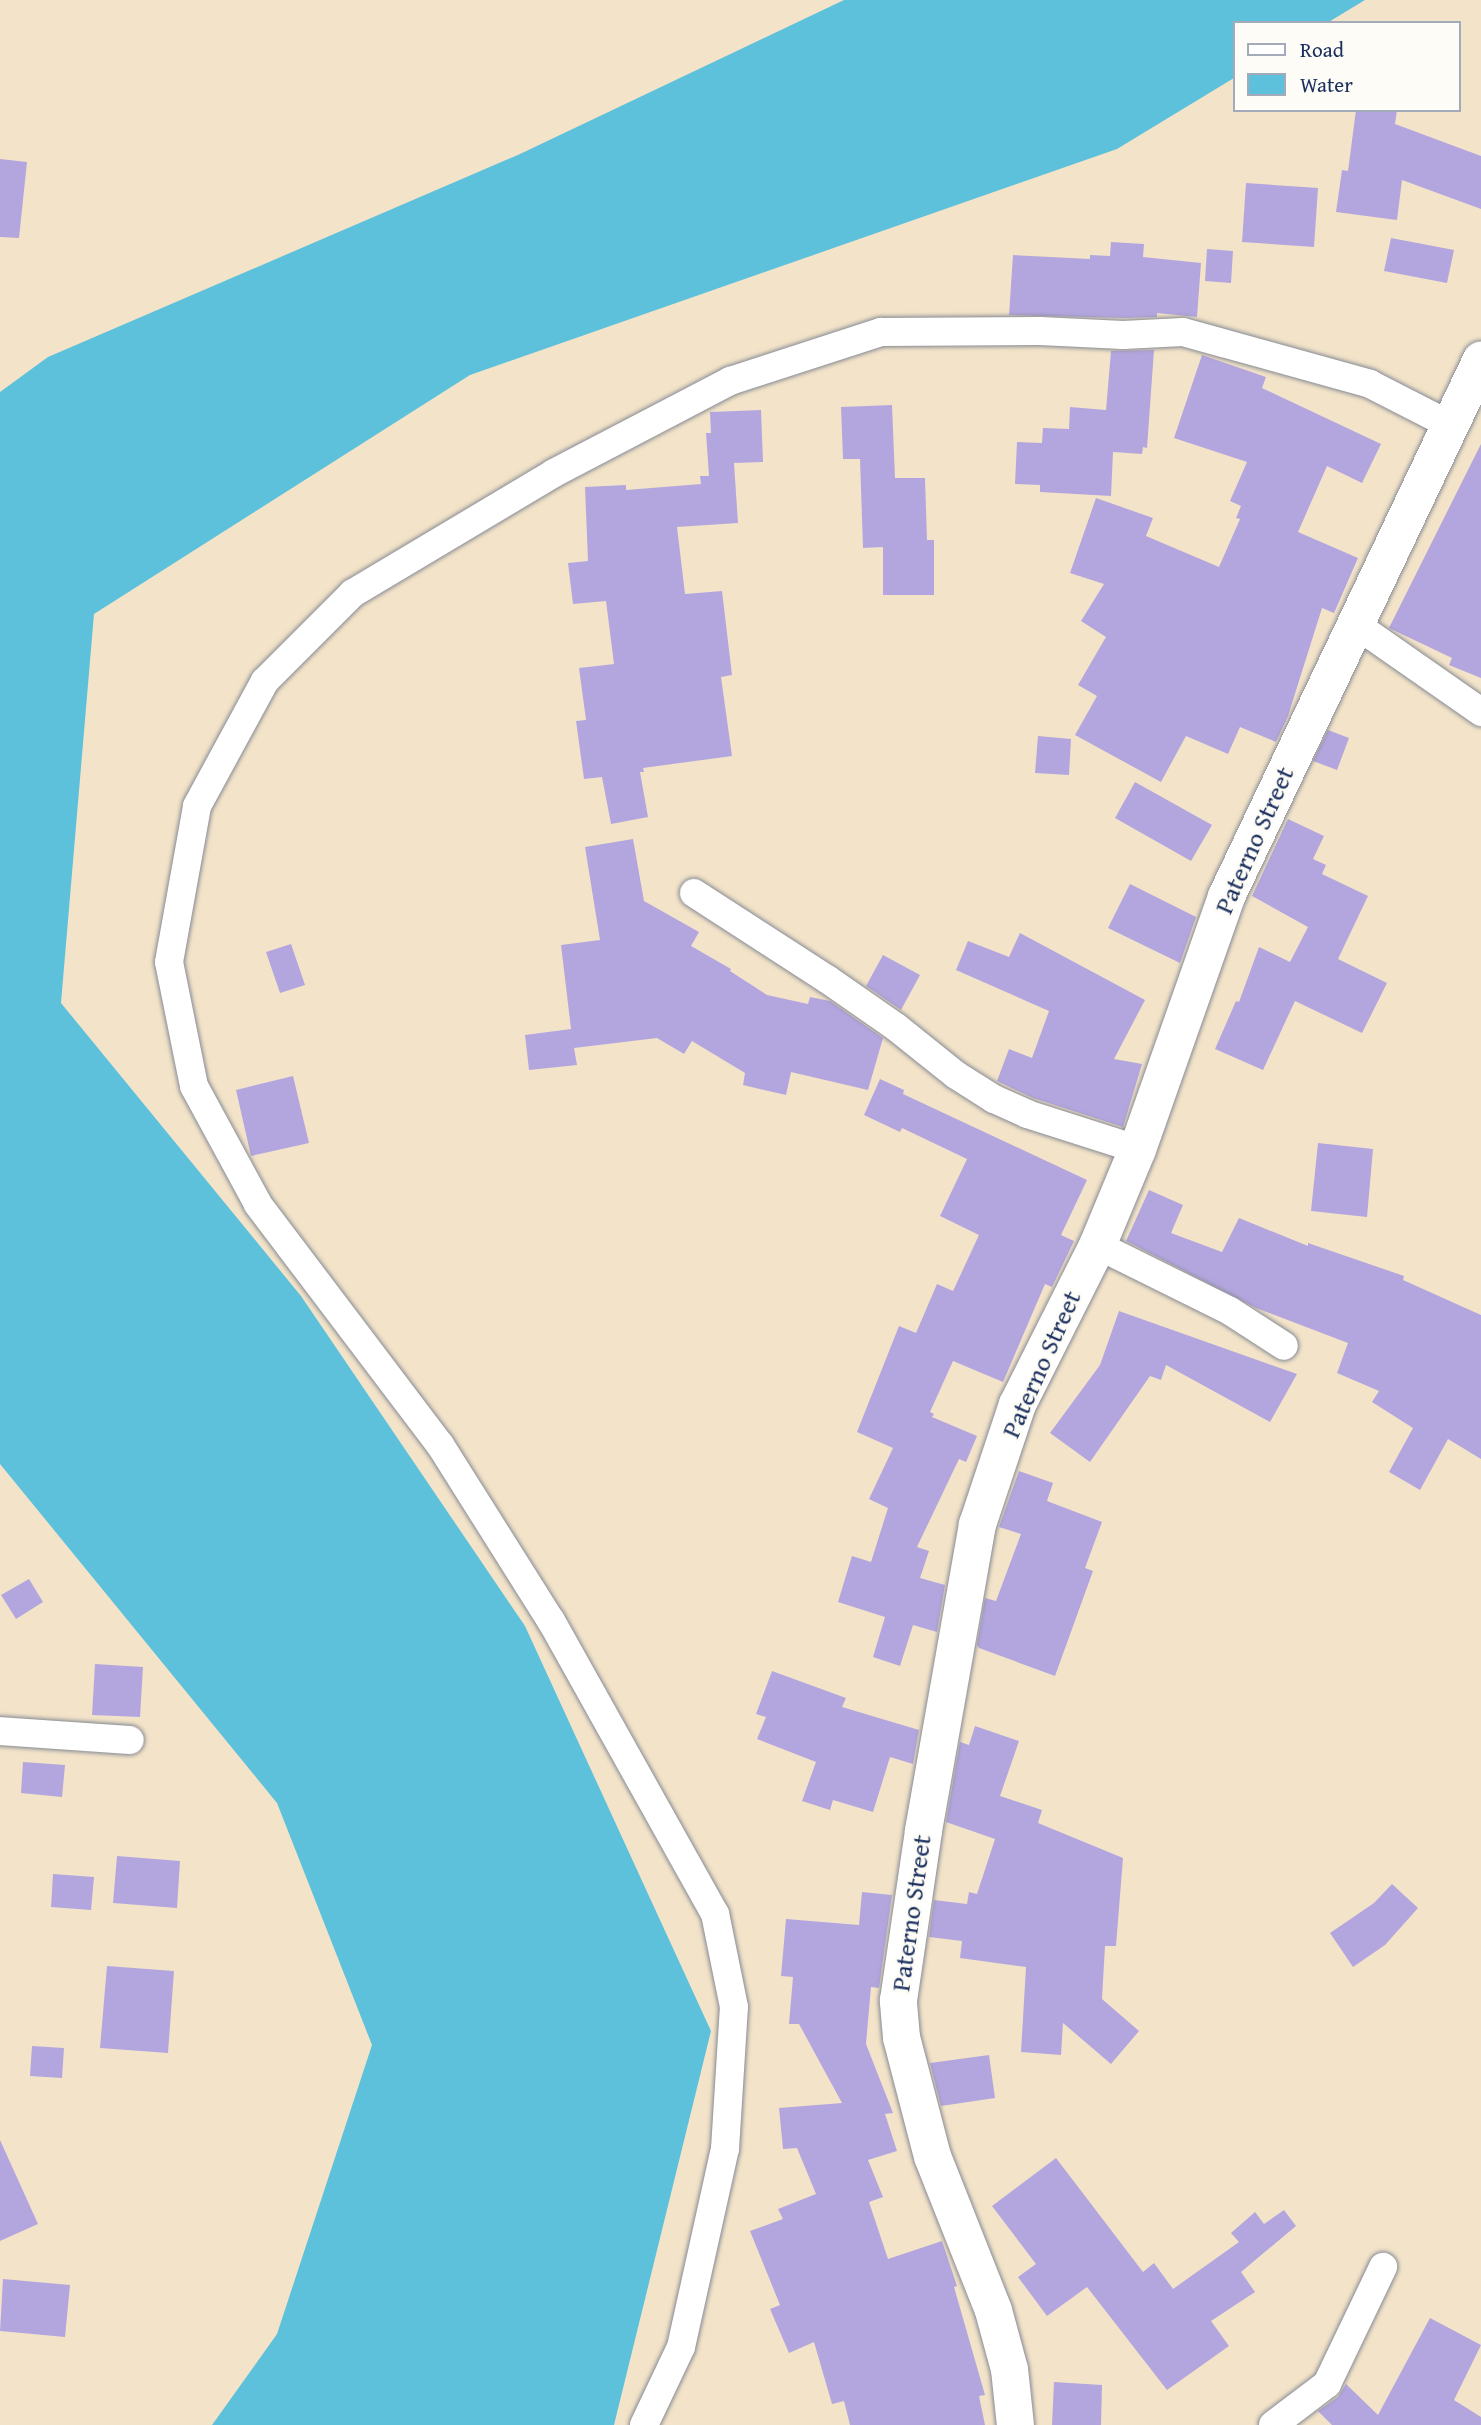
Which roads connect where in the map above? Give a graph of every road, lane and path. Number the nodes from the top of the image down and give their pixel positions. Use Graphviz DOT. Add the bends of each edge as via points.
graph roads {
  1 [pos="1481,359"];
  2 [pos="1450,425"];
  3 [pos="1355,624"];
  4 [pos="1481,712"];
  5 [pos="694,893"];
  6 [pos="1137,1149"];
  7 [pos="1097,1245"];
  8 [pos="1284,1346"];
  9 [pos="0,1731"];
  10 [pos="130,1740"];
  11 [pos="1383,2267"];
  12 [pos="644,2425"];
  13 [pos="1014,2425"];
  14 [pos="1273,2425"];
  1 -- 2 [label="street, Paterno Street"];
  2 -- 3 [label="street, Paterno Street"];
  2 -- 12 [label="street" via="1370,384 1182,332 881,332 730,382 554,473 354,593 265,681 197,806 169,962 194,1086 258,1204 440,1445 551,1621 715,1914 734,2007 725,2149 681,2347"];
  3 -- 4 [label="street"];
  3 -- 6 [label="street, Paterno Street" via="1226,896"];
  5 -- 6 [label="street" via="837,986 994,1099"];
  6 -- 7 [label="street, Paterno Street"];
  7 -- 8 [label="street" via="1230,1311"];
  7 -- 13 [label="street, Paterno Street" via="1017,1404 977,1524 898,2000 901,2037 932,2156 993,2310 1009,2369"];
  9 -- 10 [label="street"];
  11 -- 14 [label="street" via="1327,2384"];
}
